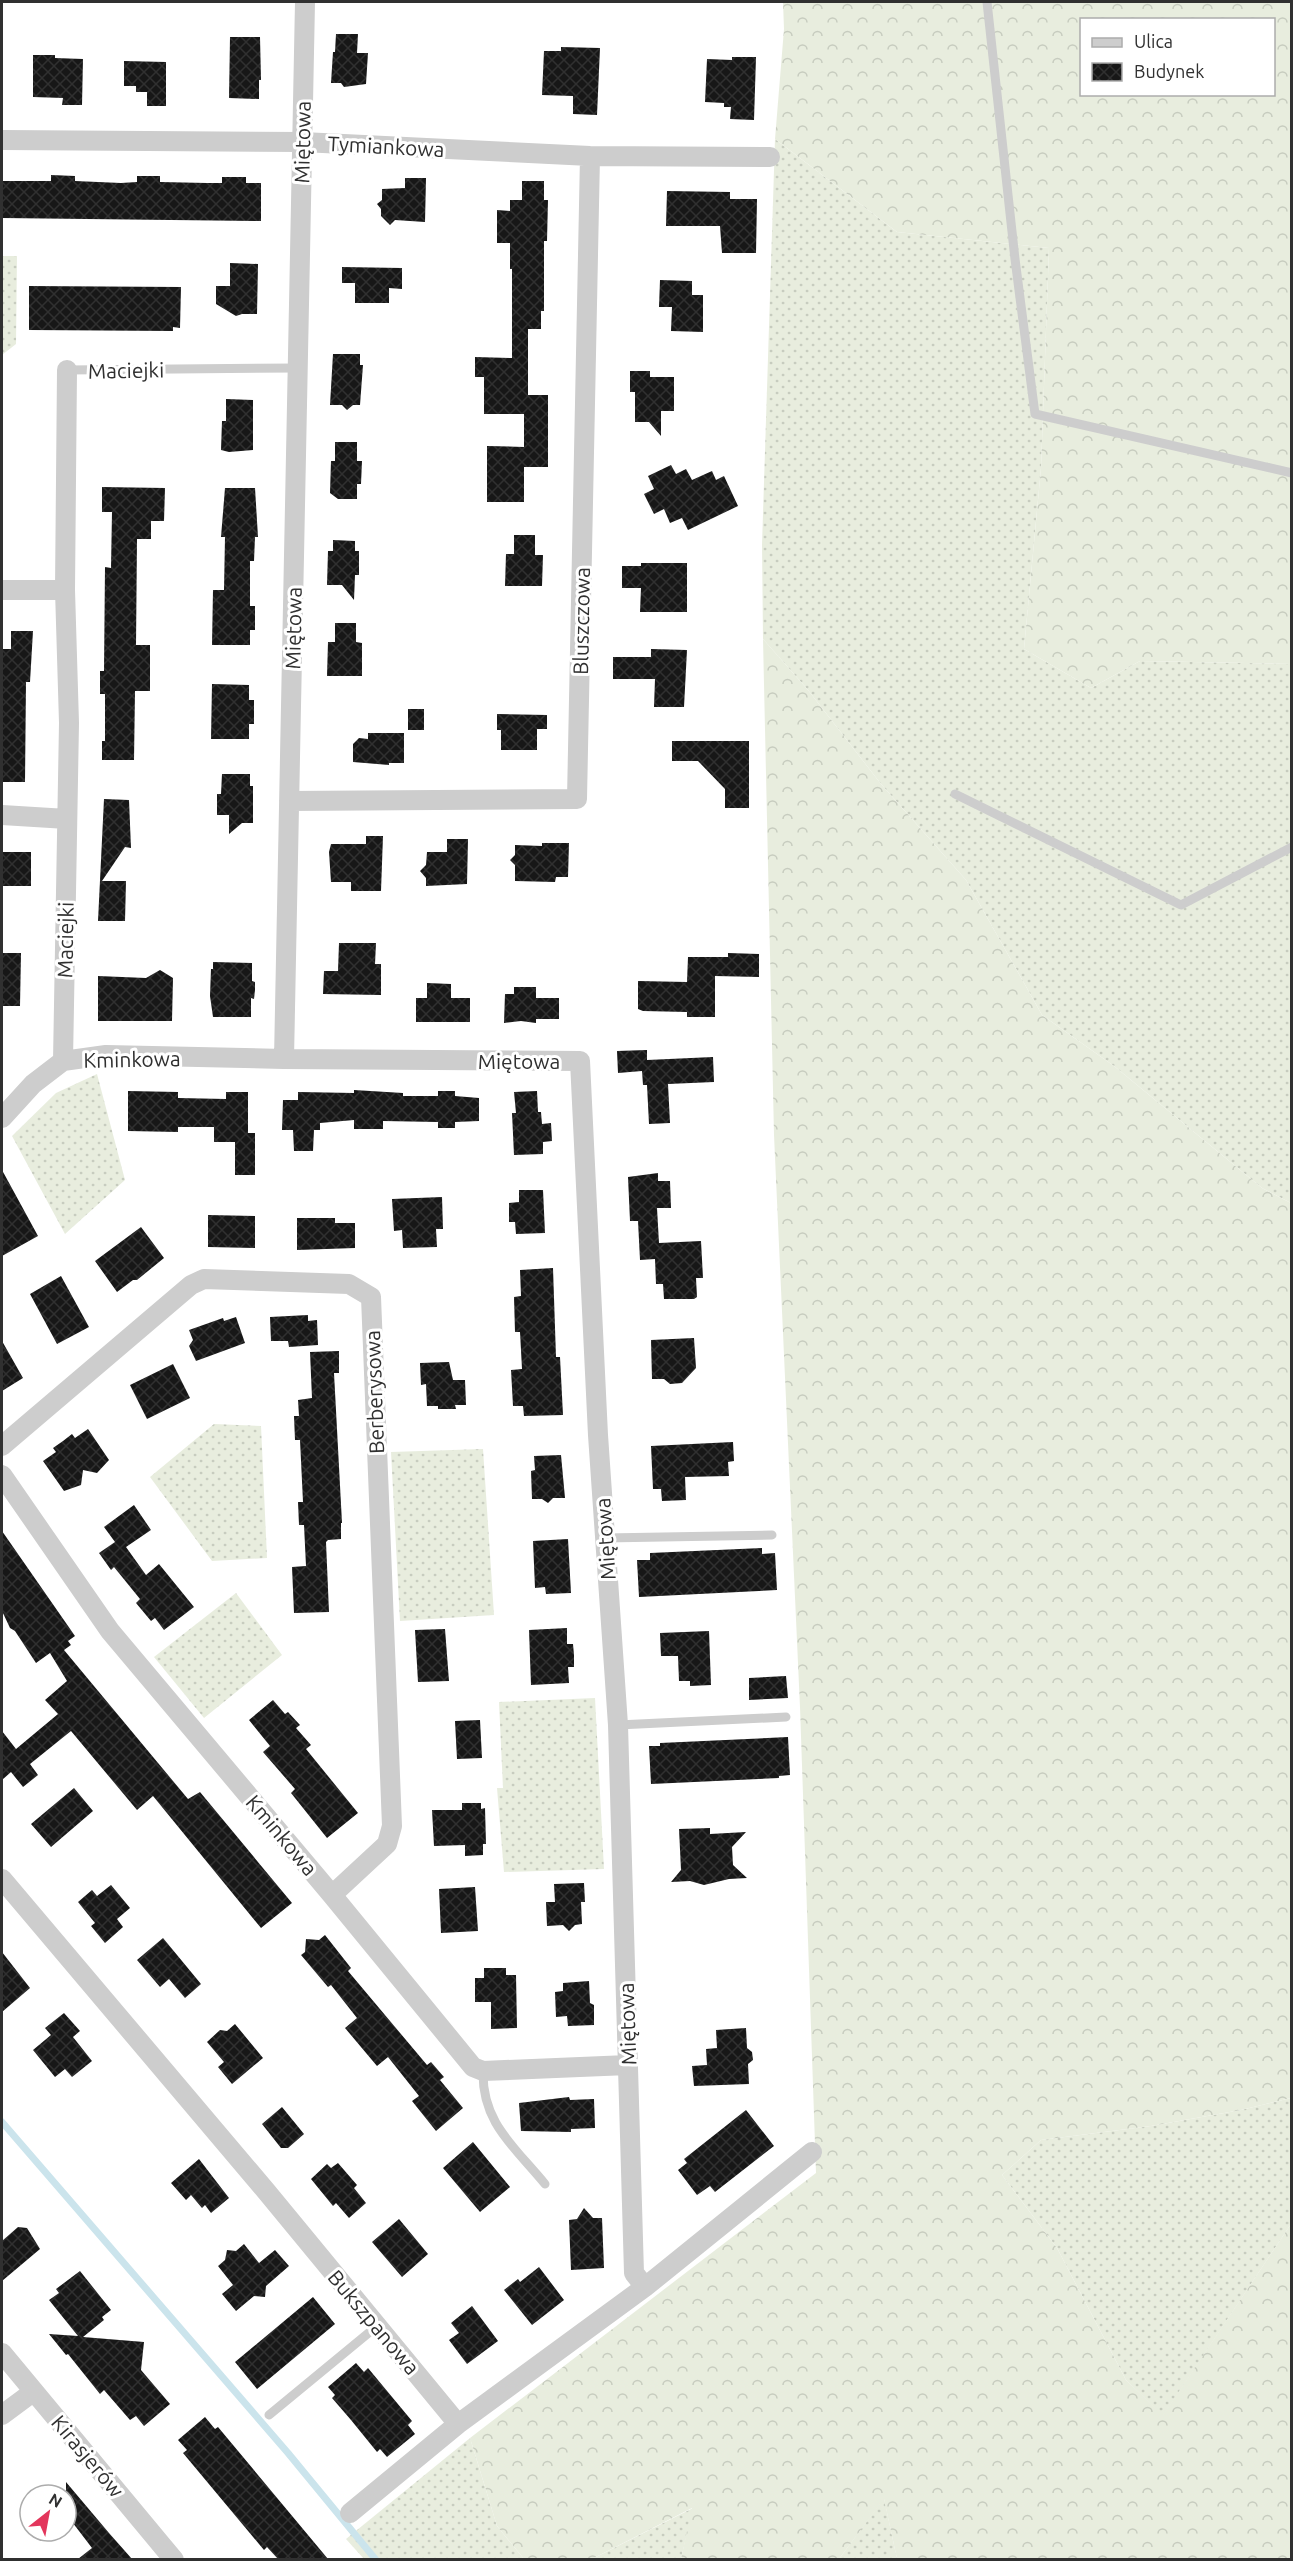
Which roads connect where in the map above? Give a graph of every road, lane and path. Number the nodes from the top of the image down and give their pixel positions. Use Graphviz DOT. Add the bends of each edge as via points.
graph roads {
  1 [pos="305,2"];
  2 [pos="987,2"];
  3 [pos="2,140"];
  4 [pos="302,142"];
  5 [pos="590,156"];
  6 [pos="770,157"];
  7 [pos="297,368"];
  8 [pos="67,370"];
  9 [pos="1292,473"];
  10 [pos="2,590"];
  11 [pos="65,590"];
  12 [pos="955,794"];
  13 [pos="290,801"];
  14 [pos="2,815"];
  15 [pos="67,819"];
  16 [pos="1292,847"];
  17 [pos="284,1059"];
  18 [pos="63,1061"];
  19 [pos="2,1118"];
  20 [pos="2,1446"];
  21 [pos="2,1475"];
  22 [pos="772,1535"];
  23 [pos="605,1538"];
  24 [pos="786,1717"];
  25 [pos="618,1725"];
  26 [pos="2,1879"];
  27 [pos="332,1894"];
  28 [pos="628,2065"];
  29 [pos="483,2071"];
  30 [pos="812,2152"];
  31 [pos="546,2184"];
  32 [pos="645,2287"];
  33 [pos="377,2326"];
  34 [pos="2,2354"];
  35 [pos="33,2392"];
  36 [pos="2,2415"];
  37 [pos="268,2415"];
  38 [pos="458,2424"];
  39 [pos="350,2513"];
  40 [pos="174,2559"];
  1 -- 4 [label="street, Miętowa"];
  2 -- 9 [label="lane" via="1035,414"];
  3 -- 4 [label="street, Tymiankowa"];
  4 -- 5 [label="street, Tymiankowa"];
  4 -- 7 [label="street, Miętowa"];
  5 -- 6 [label="street, Tymiankowa"];
  5 -- 13 [label="street, Bluszczowa" via="577,799"];
  7 -- 8 [label="lane, Maciejki"];
  7 -- 13 [label="street, Miętowa"];
  8 -- 11 [label="street, Maciejki"];
  10 -- 11 [label="street"];
  11 -- 15 [label="street, Maciejki"];
  12 -- 16 [label="lane" via="1181,905"];
  13 -- 17 [label="street, Miętowa"];
  14 -- 15 [label="street"];
  15 -- 18 [label="street, Maciejki"];
  17 -- 18 [label="street, Kminkowa" via="106,1055"];
  17 -- 23 [label="street, Miętowa" via="580,1061"];
  18 -- 19 [label="street, Kminkowa" via="33,1084"];
  20 -- 27 [label="street, Berberysowa" via="191,1285 204,1279 349,1284 370,1297 392,1826 387,1844"];
  21 -- 27 [label="street, Kminkowa" via="110,1630"];
  22 -- 23 [label="lane"];
  23 -- 25 [label="street, Miętowa"];
  24 -- 25 [label="lane"];
  25 -- 28 [label="street, Miętowa"];
  26 -- 33 [label="street, Bukszpanowa"];
  27 -- 29 [label="street, Kminkowa" via="473,2067"];
  28 -- 29 [label="street"];
  28 -- 32 [label="street, Miętowa" via="634,2272"];
  29 -- 31 [label="lane" via="483,2093 494,2122"];
  30 -- 32 [label="street"];
  32 -- 38 [label="street"];
  33 -- 37 [label="lane"];
  33 -- 38 [label="street, Bukszpanowa"];
  34 -- 35 [label="street, Kirasjerów"];
  35 -- 36 [label="street"];
  35 -- 40 [label="street, Kirasjerów"];
  38 -- 39 [label="street"];
}
